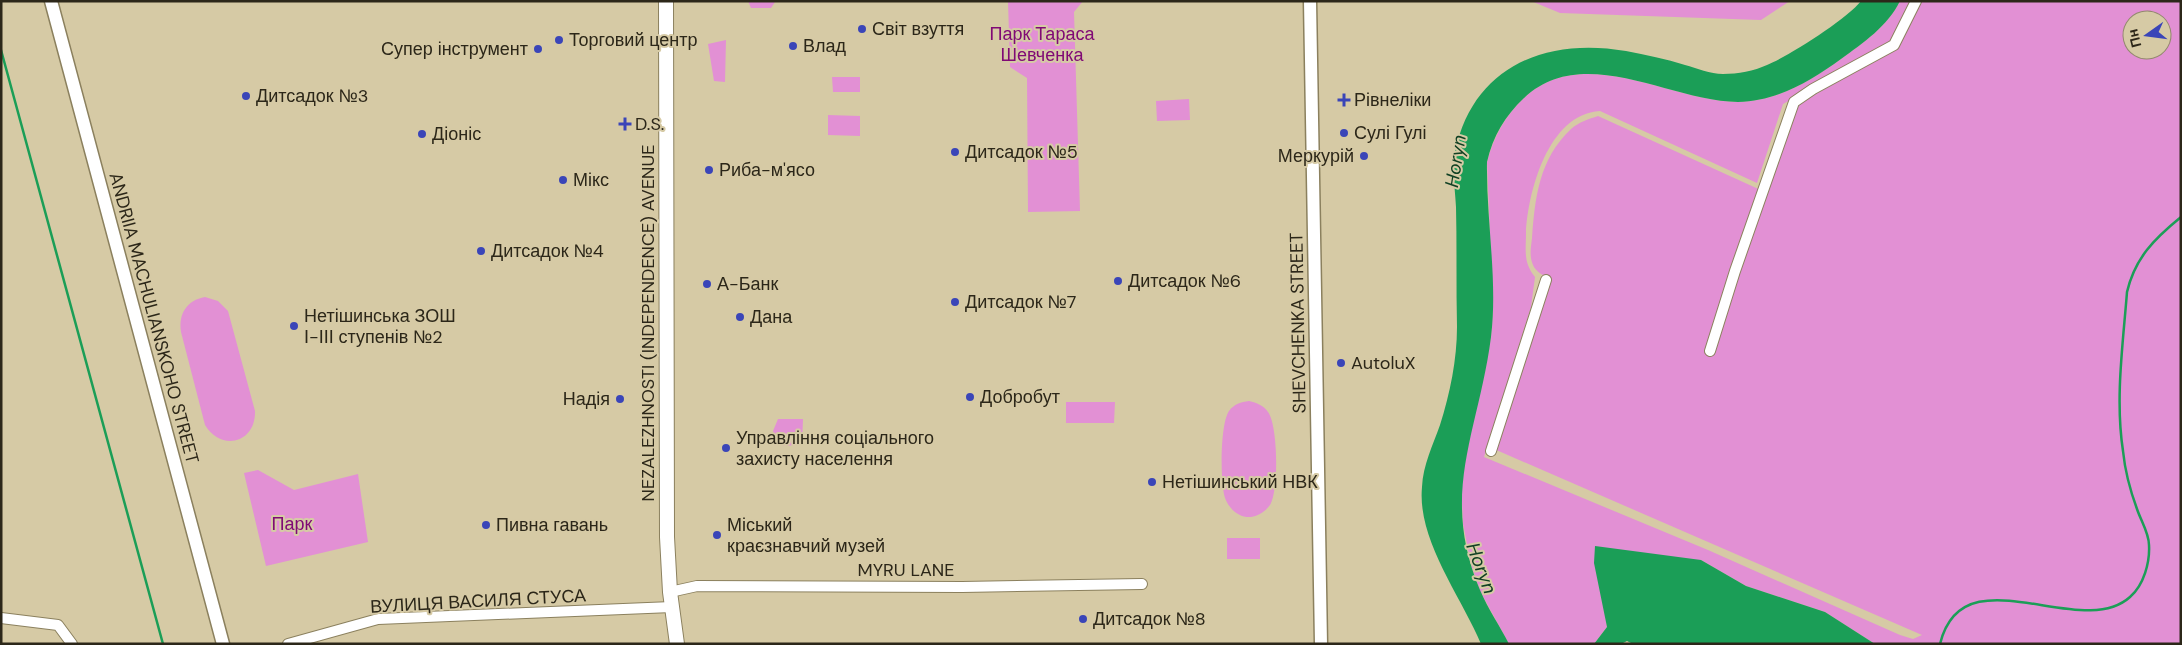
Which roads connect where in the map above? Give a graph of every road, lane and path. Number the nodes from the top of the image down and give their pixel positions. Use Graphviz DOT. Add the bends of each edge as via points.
graph roads {
  1 [pos="51,1"];
  2 [pos="666,1"];
  3 [pos="1310,1"];
  4 [pos="1916,1"];
  5 [pos="1546,280"];
  6 [pos="1710,351"];
  7 [pos="1491,452"];
  8 [pos="1142,584"];
  9 [pos="670,592"];
  10 [pos="672,607"];
  11 [pos="1,618"];
  12 [pos="72,644"];
  13 [pos="223,644"];
  14 [pos="288,644"];
  15 [pos="677,644"];
  16 [pos="1321,644"];
  1 -- 13 [label="street, ANDRIIA MACHULIANSKOHO STREET"];
  2 -- 9 [label="main road, NEZALEZHNOSTI (INDEPENDENCE) AVENUE" via="667,529"];
  3 -- 16 [label="street, SHEVCHENKA STREET"];
  4 -- 6 [label="street" via="1894,45 1794,102"];
  5 -- 7 [label="street"];
  8 -- 9 [label="street, MYRU LANE" via="697,586"];
  9 -- 10 [label="main road, NEZALEZHNOSTI (INDEPENDENCE) AVENUE"];
  10 -- 14 [label="street, ВУЛИЦЯ ВАСИЛЯ СТУСА" via="378,619"];
  10 -- 15 [label="main road, NEZALEZHNOSTI (INDEPENDENCE) AVENUE"];
  11 -- 12 [label="street" via="58,625"];
}
